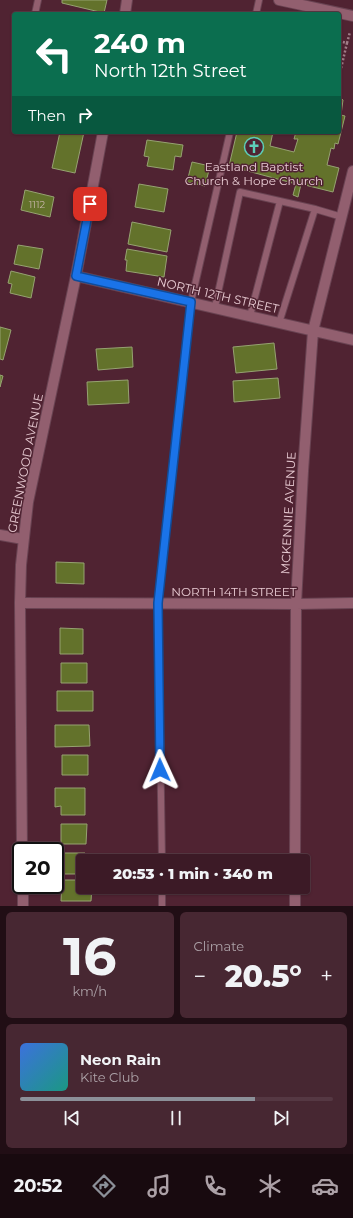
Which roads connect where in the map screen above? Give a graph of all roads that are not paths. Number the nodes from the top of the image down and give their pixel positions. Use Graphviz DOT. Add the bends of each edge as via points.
graph roads {
  1 [pos="38,0"];
  2 [pos="127,0"];
  3 [pos="259,0"];
  4 [pos="279,0"];
  5 [pos="35,12"];
  6 [pos="125,12"];
  7 [pos="256,12"];
  8 [pos="334,12"];
  9 [pos="341,13"];
  10 [pos="353,16"];
  11 [pos="103,134"];
  12 [pos="230,134"];
  13 [pos="353,171"];
  14 [pos="280,201"];
  15 [pos="315,209"];
  16 [pos="342,217"];
  17 [pos="76,276"];
  18 [pos="191,302"];
  19 [pos="215,307"];
  20 [pos="250,316"];
  21 [pos="279,323"];
  22 [pos="313,331"];
  23 [pos="353,340"];
  24 [pos="0,535"];
  25 [pos="24,539"];
  26 [pos="20,603"];
  27 [pos="158,603"];
  28 [pos="353,603"];
  29 [pos="296,604"];
  30 [pos="22,842"];
  31 [pos="162,854"];
  32 [pos="296,854"];
  33 [pos="23,894"];
  34 [pos="162,894"];
  35 [pos="295,894"];
  36 [pos="23,906"];
  37 [pos="162,906"];
  38 [pos="295,906"];
  1 -- 5 [label="lane"];
  2 -- 6 [label="street"];
  3 -- 7 [label="lane"];
  4 -- 8 [label="street"];
  9 -- 10 [label="street"];
  11 -- 17 [label="street, GREENWOOD AVENUE"];
  12 -- 18 [label="lane"];
  13 -- 16 [label="street, MCKENNIE AVENUE"];
  14 -- 15 [label="lane"];
  14 -- 19 [label="lane" via="240,192"];
  14 -- 20 [label="lane"];
  15 -- 16 [label="lane"];
  15 -- 21 [label="lane"];
  16 -- 22 [label="street, MCKENNIE AVENUE"];
  17 -- 18 [label="street, NORTH 12TH STREET"];
  17 -- 25 [label="street, GREENWOOD AVENUE" via="28,502"];
  18 -- 19 [label="street, NORTH 12TH STREET"];
  18 -- 27 [label="lane"];
  19 -- 20 [label="street, NORTH 12TH STREET"];
  20 -- 21 [label="street, NORTH 12TH STREET"];
  21 -- 22 [label="street, NORTH 12TH STREET"];
  22 -- 23 [label="street, NORTH 12TH STREET"];
  22 -- 29 [label="street, MCKENNIE AVENUE"];
  24 -- 25 [label="street"];
  25 -- 26 [label="street, GREENWOOD AVENUE"];
  26 -- 27 [label="street, NORTH 14TH STREET"];
  26 -- 30 [label="street, GREENWOOD AVENUE"];
  27 -- 29 [label="street, NORTH 14TH STREET"];
  27 -- 31 [label="lane"];
  28 -- 29 [label="street, NORTH 14TH STREET"];
  29 -- 32 [label="street, MCKENNIE AVENUE"];
  33 -- 36 [label="street"];
  34 -- 37 [label="lane"];
  35 -- 38 [label="street"];
}
